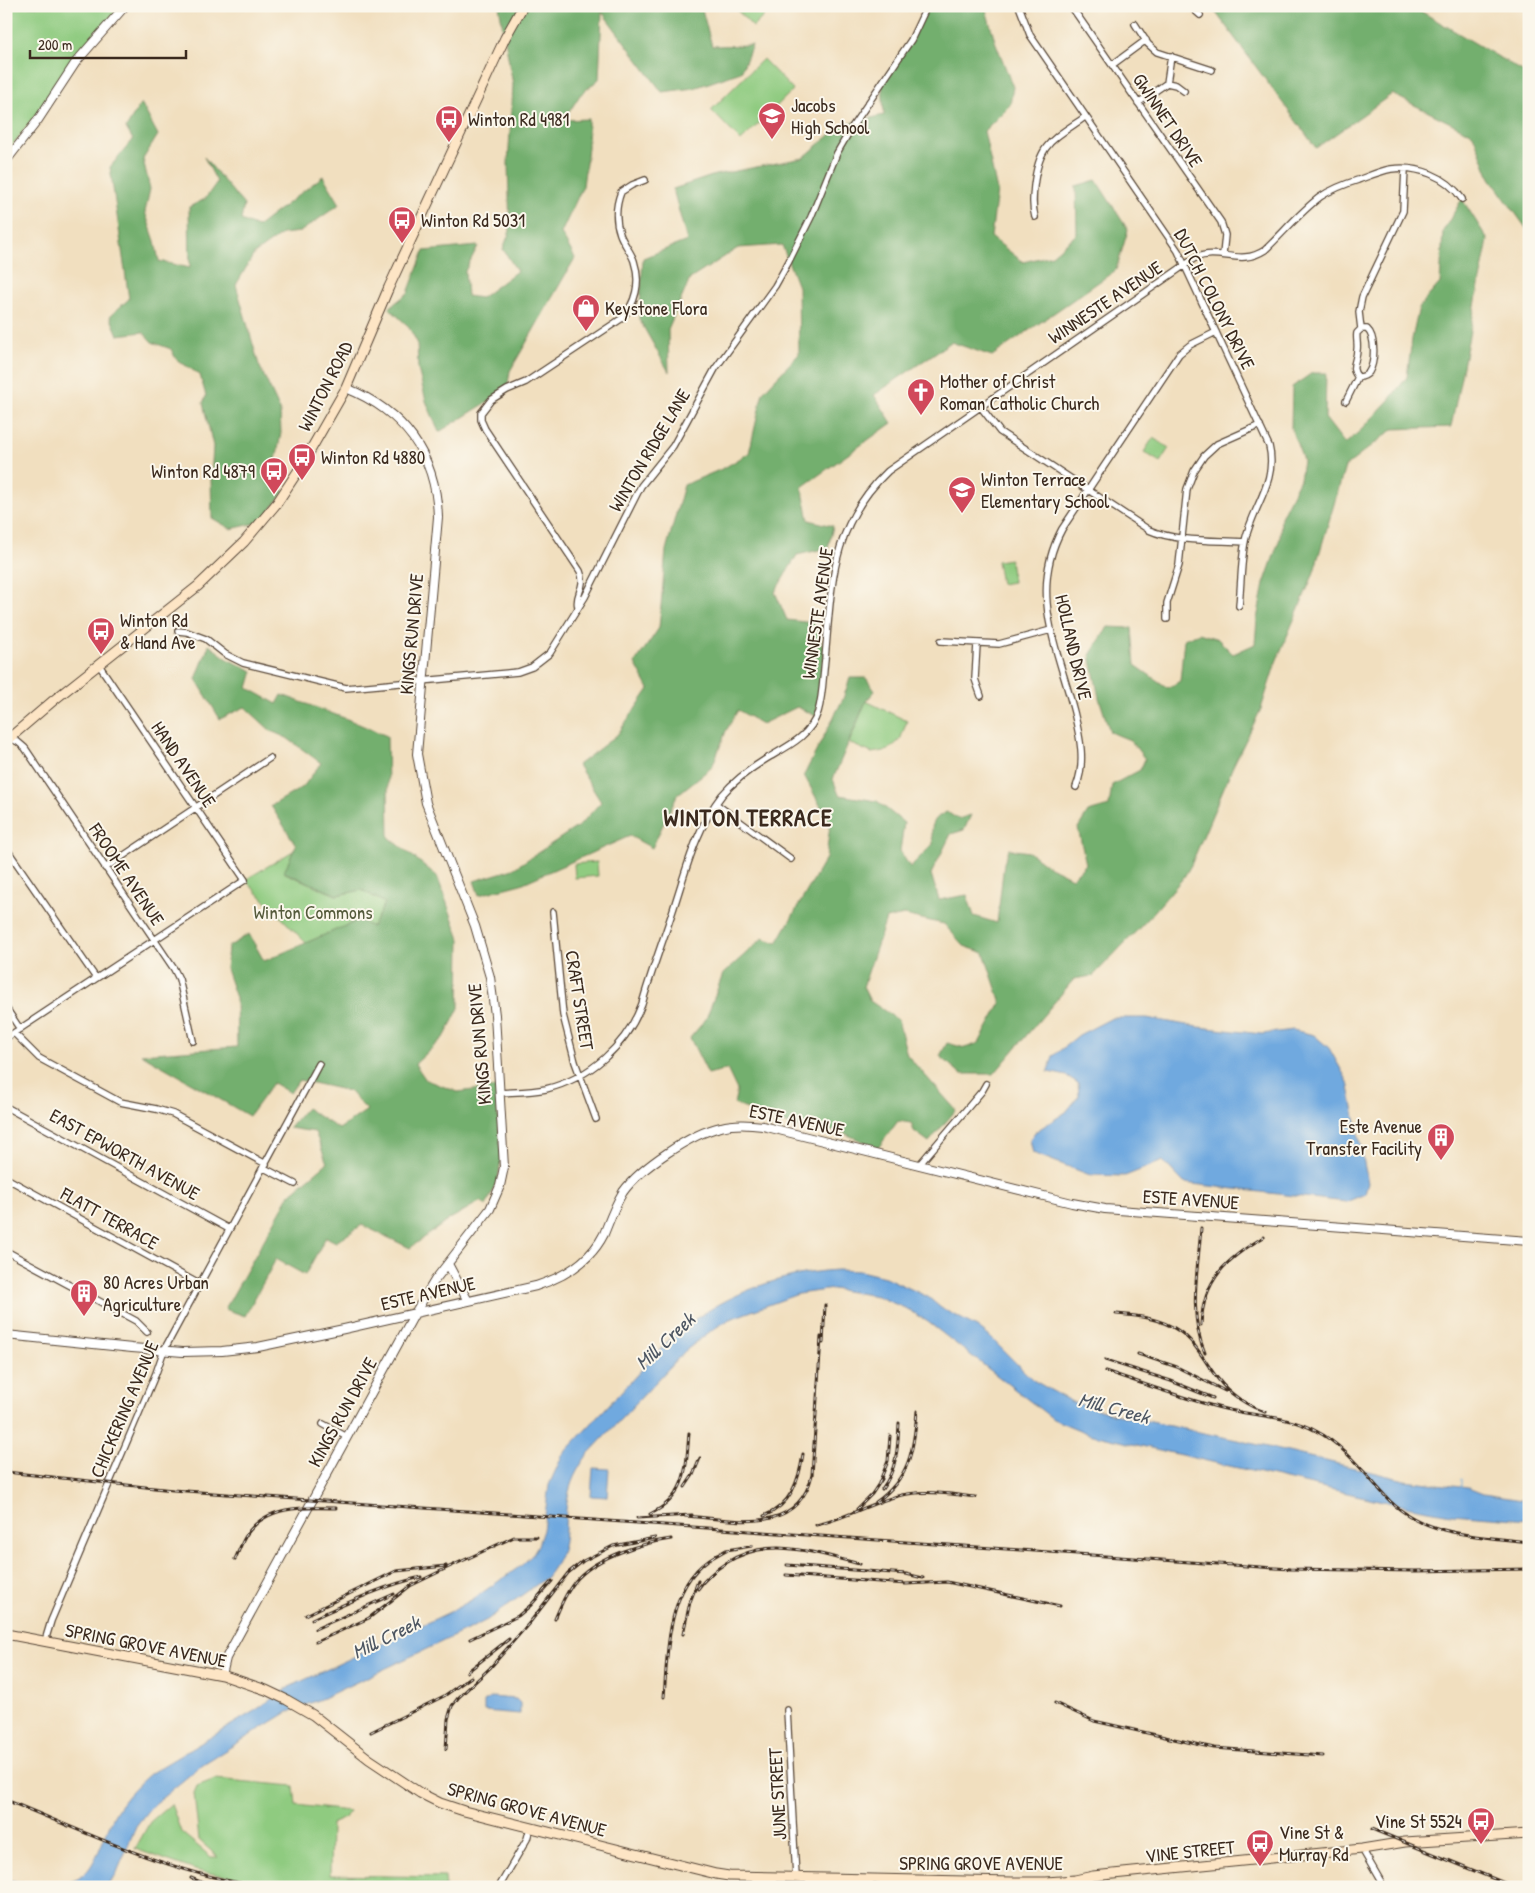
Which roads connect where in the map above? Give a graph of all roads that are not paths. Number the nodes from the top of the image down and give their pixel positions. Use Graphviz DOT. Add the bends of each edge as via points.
graph roads {
  1 [pos="125,6"];
  2 [pos="523,6"];
  3 [pos="928,6"];
  4 [pos="1019,6"];
  5 [pos="1072,6"];
  6 [pos="1190,6"];
  7 [pos="1200,15"];
  8 [pos="1135,24"];
  9 [pos="1146,40"];
  10 [pos="1171,56"];
  11 [pos="1112,65"];
  12 [pos="1212,70"];
  13 [pos="1166,83"];
  14 [pos="1184,91"];
  15 [pos="1138,103"];
  16 [pos="1085,117"];
  17 [pos="6,161"];
  18 [pos="1405,168"];
  19 [pos="645,180"];
  20 [pos="1462,198"];
  21 [pos="1035,217"];
  22 [pos="1223,256"];
  23 [pos="1184,265"];
  24 [pos="1361,329"];
  25 [pos="1216,332"];
  26 [pos="1358,377"];
  27 [pos="346,388"];
  28 [pos="1346,401"];
  29 [pos="980,406"];
  30 [pos="1260,425"];
  31 [pos="1087,490"];
  32 [pos="1182,537"];
  33 [pos="1245,542"];
  34 [pos="1239,606"];
  35 [pos="578,607"];
  36 [pos="1167,619"];
  37 [pos="1051,630"];
  38 [pos="178,631"];
  39 [pos="941,641"];
  40 [pos="977,644"];
  41 [pos="100,665"];
  42 [pos="422,682"];
  43 [pos="981,696"];
  44 [pos="7,739"];
  45 [pos="270,758"];
  46 [pos="1076,787"];
  47 [pos="716,804"];
  48 [pos="195,808"];
  49 [pos="6,848"];
  50 [pos="791,859"];
  51 [pos="105,868"];
  52 [pos="553,912"];
  53 [pos="154,940"];
  54 [pos="96,978"];
  55 [pos="6,1008"];
  56 [pos="20,1029"];
  57 [pos="14,1033"];
  58 [pos="6,1038"];
  59 [pos="193,1041"];
  60 [pos="319,1064"];
  61 [pos="580,1076"];
  62 [pos="986,1084"];
  63 [pos="500,1093"];
  64 [pos="6,1108"];
  65 [pos="596,1119"];
  66 [pos="919,1165"];
  67 [pos="265,1166"];
  68 [pos="6,1178"];
  69 [pos="295,1184"];
  70 [pos="229,1229"];
  71 [pos="1529,1241"];
  72 [pos="6,1250"];
  73 [pos="448,1264"];
  74 [pos="199,1284"];
  75 [pos="468,1301"];
  76 [pos="415,1313"];
  77 [pos="147,1332"];
  78 [pos="6,1335"];
  79 [pos="164,1350"];
  80 [pos="323,1424"];
  81 [pos="347,1436"];
  82 [pos="6,1634"];
  83 [pos="45,1641"];
  84 [pos="222,1675"];
  85 [pos="787,1710"];
  86 [pos="530,1828"];
  87 [pos="1529,1834"];
  88 [pos="1362,1849"];
  89 [pos="796,1877"];
  90 [pos="1075,1880"];
  91 [pos="499,1887"];
  92 [pos="1066,1887"];
  93 [pos="1384,1887"];
  1 -- 17 [label="street" via="76,62"];
  2 -- 27 [label="main road, WINTON ROAD" via="504,38"];
  3 -- 35 [label="street, WINTON RIDGE LANE" via="911,40 837,153 811,217 775,286 716,369 673,446 641,486"];
  4 -- 16 [label="street, DUTCH COLONY DRIVE" via="1030,35"];
  5 -- 11 [label="street, GWINNET DRIVE"];
  6 -- 7 [label="street"];
  8 -- 9 [label="street"];
  9 -- 10 [label="street" via="1157,52"];
  9 -- 11 [label="street"];
  10 -- 12 [label="street"];
  10 -- 13 [label="street"];
  11 -- 15 [label="street, GWINNET DRIVE"];
  13 -- 14 [label="street"];
  13 -- 15 [label="street"];
  15 -- 22 [label="street, GWINNET DRIVE" via="1221,222 1226,235"];
  16 -- 21 [label="street" via="1054,139 1041,155 1032,206"];
  16 -- 23 [label="street, DUTCH COLONY DRIVE" via="1143,198"];
  18 -- 20 [label="street, WINNESTE AVENUE" via="1441,179"];
  18 -- 22 [label="street, WINNESTE AVENUE" via="1383,171 1330,191 1309,206 1259,254 1244,259"];
  18 -- 24 [label="street" via="1403,211 1363,293 1359,312"];
  19 -- 35 [label="street" via="621,192 616,207 620,234 634,260 637,274 636,294 630,308 526,382 497,395 481,413 485,430 580,571 583,581 577,598"];
  22 -- 23 [label="street, WINNESTE AVENUE" via="1204,255"];
  23 -- 25 [label="street, DUTCH COLONY DRIVE"];
  23 -- 29 [label="street, WINNESTE AVENUE"];
  24 -- 26 [label="street" via="1357,333 1353,366"];
  24 -- 26 [label="street" via="1370,332 1374,352 1370,372"];
  25 -- 30 [label="street, DUTCH COLONY DRIVE"];
  25 -- 31 [label="street, HOLLAND DRIVE" via="1179,354"];
  26 -- 28 [label="street"];
  27 -- 41 [label="main road, WINTON ROAD" via="277,503 244,542 198,586"];
  27 -- 42 [label="street, KINGS RUN DRIVE" via="377,403 403,426 424,455 436,490 438,517"];
  29 -- 31 [label="street" via="1000,432"];
  29 -- 47 [label="street, WINNESTE AVENUE" via="899,461 861,502 845,531 836,558 822,689 816,716 799,739 753,768"];
  30 -- 32 [label="street" via="1217,444 1198,463 1187,489"];
  30 -- 33 [label="street, DUTCH COLONY DRIVE" via="1271,453 1272,468"];
  31 -- 32 [label="street" via="1149,530"];
  31 -- 37 [label="street, HOLLAND DRIVE" via="1062,529 1048,562 1045,598"];
  32 -- 33 [label="street"];
  32 -- 36 [label="street" via="1179,565 1166,603"];
  33 -- 34 [label="street, DUTCH COLONY DRIVE"];
  35 -- 42 [label="street, WINTON RIDGE LANE" via="550,653 532,667 518,672"];
  37 -- 40 [label="street" via="999,644"];
  37 -- 46 [label="street, HOLLAND DRIVE" via="1080,737 1080,778"];
  38 -- 42 [label="street, WINTON RIDGE LANE" via="206,639 243,664 334,686 356,688"];
  39 -- 40 [label="street"];
  40 -- 43 [label="street" via="975,679"];
  41 -- 44 [label="main road, WINTON ROAD"];
  41 -- 48 [label="street, HAND AVENUE"];
  42 -- 63 [label="street, KINGS RUN DRIVE" via="416,749 419,773 432,820 476,926 490,977"];
  44 -- 51 [label="street, FROOME AVENUE" via="25,748"];
  45 -- 48 [label="street"];
  47 -- 50 [label="street"];
  47 -- 61 [label="street, WINNESTE AVENUE" via="698,836 638,1015 614,1050"];
  48 -- 51 [label="street"];
  48 -- 53 [label="street, HAND AVENUE" via="245,880"];
  49 -- 54 [label="street"];
  51 -- 53 [label="street, FROOME AVENUE"];
  52 -- 61 [label="street, CRAFT STREET" via="563,1015"];
  53 -- 54 [label="street"];
  53 -- 59 [label="street, FROOME AVENUE" via="177,973"];
  54 -- 56 [label="street"];
  55 -- 56 [label="street"];
  56 -- 57 [label="street"];
  57 -- 58 [label="street"];
  57 -- 67 [label="street" via="39,1058 120,1102 173,1114"];
  60 -- 67 [label="street, CHICKERING AVENUE"];
  61 -- 63 [label="street, WINNESTE AVENUE" via="544,1089"];
  61 -- 65 [label="street, CRAFT STREET"];
  62 -- 66 [label="street"];
  63 -- 73 [label="street, KINGS RUN DRIVE" via="503,1177 486,1214"];
  64 -- 70 [label="street, EAST EPWORTH AVENUE"];
  66 -- 71 [label="street, ESTE AVENUE" via="1105,1209"];
  66 -- 75 [label="street, ESTE AVENUE" via="763,1126 733,1125 711,1129 664,1156 636,1177 617,1202 594,1249 567,1274 536,1286"];
  67 -- 69 [label="street"];
  67 -- 70 [label="street, CHICKERING AVENUE"];
  68 -- 74 [label="street, FLATT TERRACE"];
  70 -- 74 [label="street, CHICKERING AVENUE"];
  72 -- 77 [label="street" via="136,1322"];
  73 -- 75 [label="street"];
  73 -- 76 [label="street, KINGS RUN DRIVE"];
  74 -- 79 [label="street, CHICKERING AVENUE"];
  75 -- 76 [label="street, ESTE AVENUE"];
  76 -- 79 [label="street, ESTE AVENUE" via="258,1347 202,1352"];
  76 -- 81 [label="street, KINGS RUN DRIVE"];
  78 -- 79 [label="street, ESTE AVENUE"];
  79 -- 83 [label="street, CHICKERING AVENUE"];
  80 -- 81 [label="street"];
  81 -- 84 [label="street, KINGS RUN DRIVE" via="226,1658"];
  82 -- 83 [label="main road, SPRING GROVE AVENUE"];
  83 -- 84 [label="main road, SPRING GROVE AVENUE"];
  84 -- 86 [label="main road, SPRING GROVE AVENUE" via="266,1690 313,1715 370,1759 440,1803"];
  85 -- 89 [label="street, JUNE STREET"];
  86 -- 89 [label="main road, SPRING GROVE AVENUE" via="723,1875"];
  86 -- 91 [label="street"];
  87 -- 88 [label="main road, VINE STREET" via="1405,1842"];
  88 -- 90 [label="main road, VINE STREET"];
  88 -- 93 [label="street"];
  89 -- 90 [label="main road, SPRING GROVE AVENUE" via="1021,1882"];
  90 -- 92 [label="main road, VINE STREET"];
}
